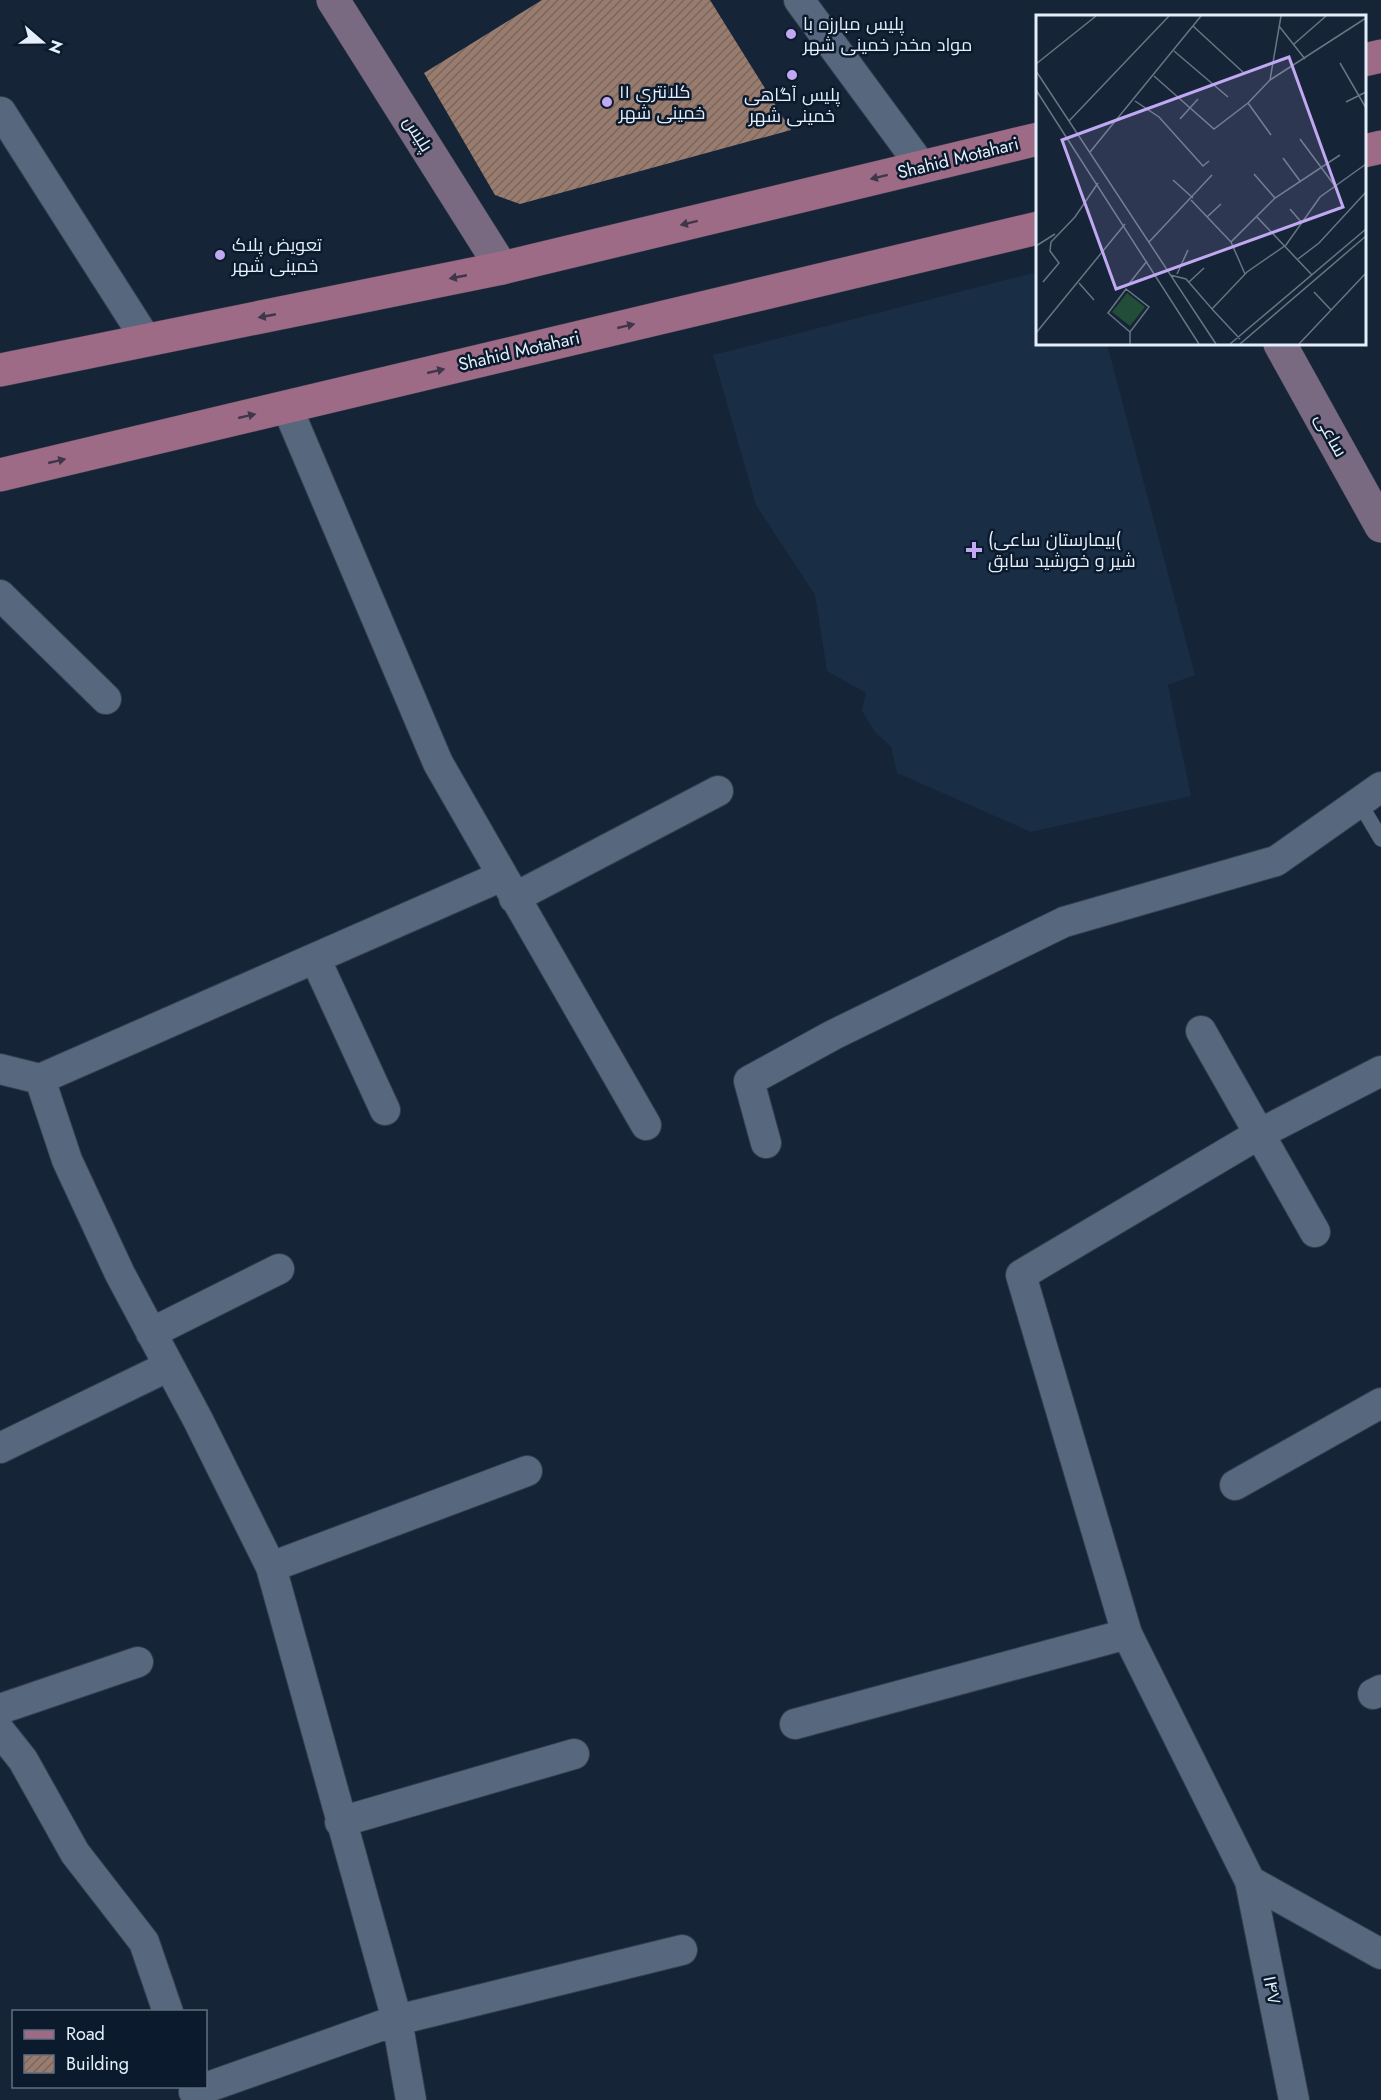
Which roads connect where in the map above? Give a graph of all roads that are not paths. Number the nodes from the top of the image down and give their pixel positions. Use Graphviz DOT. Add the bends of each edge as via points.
graph roads {
  1 [pos="333,0"];
  2 [pos="800,0"];
  3 [pos="1381,56"];
  4 [pos="1366,60"];
  5 [pos="1,112"];
  6 [pos="1036,139"];
  7 [pos="1381,147"];
  8 [pos="1366,151"];
  9 [pos="922,167"];
  10 [pos="1036,228"];
  11 [pos="502,268"];
  12 [pos="147,341"];
  13 [pos="1281,345"];
  14 [pos="0,370"];
  15 [pos="287,406"];
  16 [pos="0,475"];
  17 [pos="1381,526"];
  18 [pos="0,595"];
  19 [pos="106,699"];
  20 [pos="718,791"];
  21 [pos="1370,795"];
  22 [pos="1381,839"];
  23 [pos="508,887"];
  24 [pos="315,958"];
  25 [pos="1201,1030"];
  26 [pos="0,1069"];
  27 [pos="1381,1071"];
  28 [pos="40,1078"];
  29 [pos="385,1110"];
  30 [pos="646,1125"];
  31 [pos="1259,1134"];
  32 [pos="766,1143"];
  33 [pos="1315,1232"];
  34 [pos="279,1269"];
  35 [pos="152,1333"];
  36 [pos="169,1366"];
  37 [pos="1381,1402"];
  38 [pos="0,1448"];
  39 [pos="527,1471"];
  40 [pos="1235,1485"];
  41 [pos="272,1568"];
  42 [pos="1127,1634"];
  43 [pos="138,1662"];
  44 [pos="0,1709"];
  45 [pos="795,1724"];
  46 [pos="0,1731"];
  47 [pos="574,1754"];
  48 [pos="340,1822"];
  49 [pos="1250,1881"];
  50 [pos="682,1950"];
  51 [pos="1381,1954"];
  52 [pos="167,2010"];
  53 [pos="398,2020"];
  54 [pos="194,2093"];
  55 [pos="411,2100"];
  56 [pos="1294,2100"];
  1 -- 11 [label="street, پلیس"];
  2 -- 9 [label="street"];
  3 -- 4 [label="main road"];
  5 -- 12 [label="street"];
  6 -- 9 [label="main road, Shahid Motahari"];
  7 -- 8 [label="main road"];
  9 -- 11 [label="main road, Shahid Motahari, one-way"];
  15 -- 10 [label="main road, Shahid Motahari, one-way"];
  11 -- 12 [label="main road, Shahid Motahari, one-way"];
  12 -- 14 [label="main road, Shahid Motahari"];
  13 -- 17 [label="street, ساعی"];
  16 -- 15 [label="main road, Shahid Motahari, one-way"];
  15 -- 23 [label="street" via="438,763"];
  18 -- 19 [label="street"];
  20 -- 23 [label="street"];
  21 -- 22 [label="lane"];
  21 -- 32 [label="street" via="1276,861 1064,922 833,1035 749,1081"];
  23 -- 24 [label="street"];
  23 -- 30 [label="street"];
  24 -- 28 [label="street"];
  24 -- 29 [label="street"];
  25 -- 31 [label="street"];
  26 -- 28 [label="street"];
  27 -- 31 [label="street"];
  28 -- 35 [label="street" via="67,1160"];
  31 -- 33 [label="street"];
  31 -- 42 [label="street, ۱۴۷" via="1021,1275"];
  34 -- 35 [label="street"];
  35 -- 36 [label="street"];
  36 -- 38 [label="street"];
  36 -- 41 [label="street"];
  37 -- 40 [label="street"];
  39 -- 41 [label="street"];
  41 -- 48 [label="street"];
  42 -- 45 [label="street"];
  42 -- 49 [label="street, ۱۴۷"];
  43 -- 44 [label="street"];
  46 -- 52 [label="street" via="23,1760 75,1853 144,1942"];
  47 -- 48 [label="street"];
  48 -- 53 [label="street"];
  49 -- 51 [label="street"];
  49 -- 56 [label="street, ۱۴۷"];
  50 -- 53 [label="street"];
  53 -- 54 [label="street"];
  53 -- 55 [label="street"];
}
